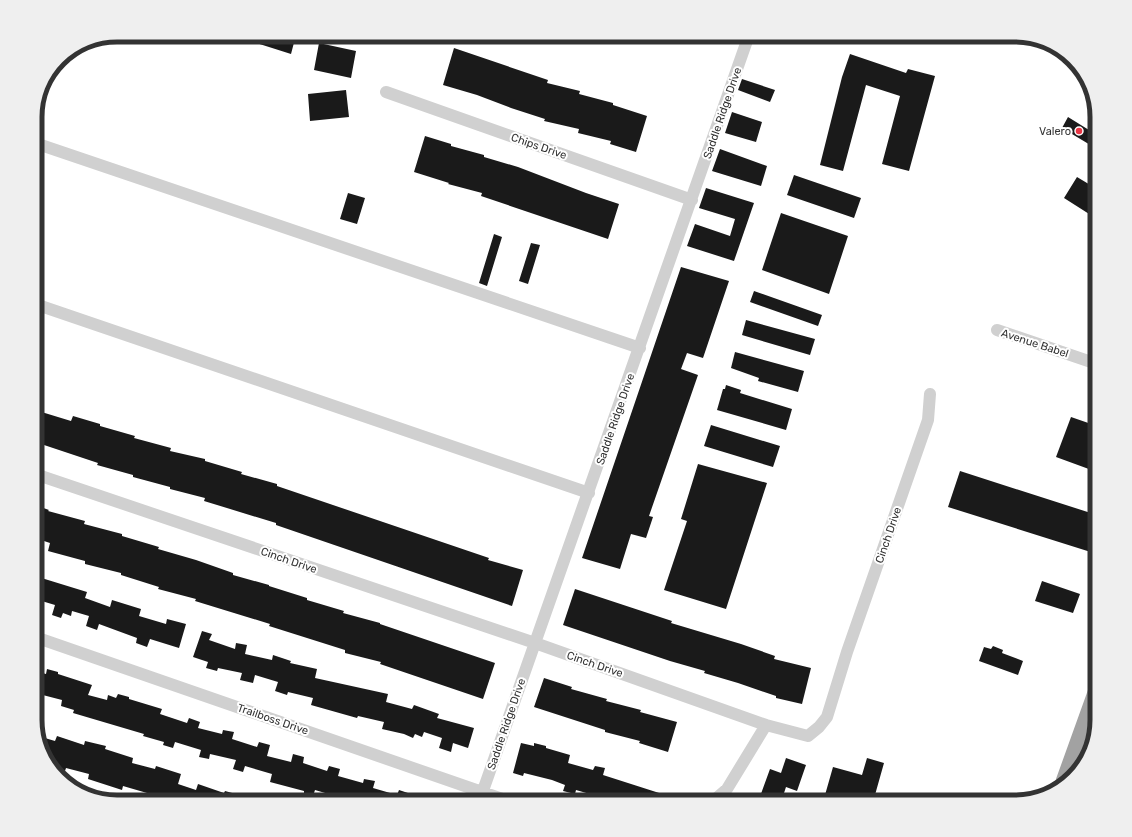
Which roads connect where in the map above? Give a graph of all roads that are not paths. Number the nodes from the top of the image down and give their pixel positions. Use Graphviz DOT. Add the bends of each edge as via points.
graph roads {
  1 [pos="746,42"];
  2 [pos="386,92"];
  3 [pos="42,145"];
  4 [pos="692,200"];
  5 [pos="42,306"];
  6 [pos="997,330"];
  7 [pos="640,348"];
  8 [pos="1090,362"];
  9 [pos="930,394"];
  10 [pos="42,476"];
  11 [pos="589,493"];
  12 [pos="42,640"];
  13 [pos="535,643"];
  14 [pos="1090,712"];
  15 [pos="766,725"];
  16 [pos="1068,773"];
  17 [pos="475,795"];
  18 [pos="482,795"];
  19 [pos="720,795"];
  1 -- 4 [label="street, Saddle Ridge Drive"];
  2 -- 4 [label="street, Chips Drive"];
  3 -- 7 [label="street"];
  4 -- 7 [label="street, Saddle Ridge Drive"];
  5 -- 11 [label="street"];
  6 -- 8 [label="street, Avenue Babel"];
  7 -- 11 [label="street, Saddle Ridge Drive"];
  9 -- 15 [label="street, Cinch Drive" via="928,420 827,717 808,736"];
  10 -- 13 [label="street, Cinch Drive"];
  11 -- 13 [label="street, Saddle Ridge Drive"];
  12 -- 17 [label="street, Trailboss Drive"];
  13 -- 15 [label="street, Cinch Drive"];
  13 -- 18 [label="street, Saddle Ridge Drive"];
  14 -- 16 [label="highway"];
  15 -- 19 [label="street" via="727,789"];
}
